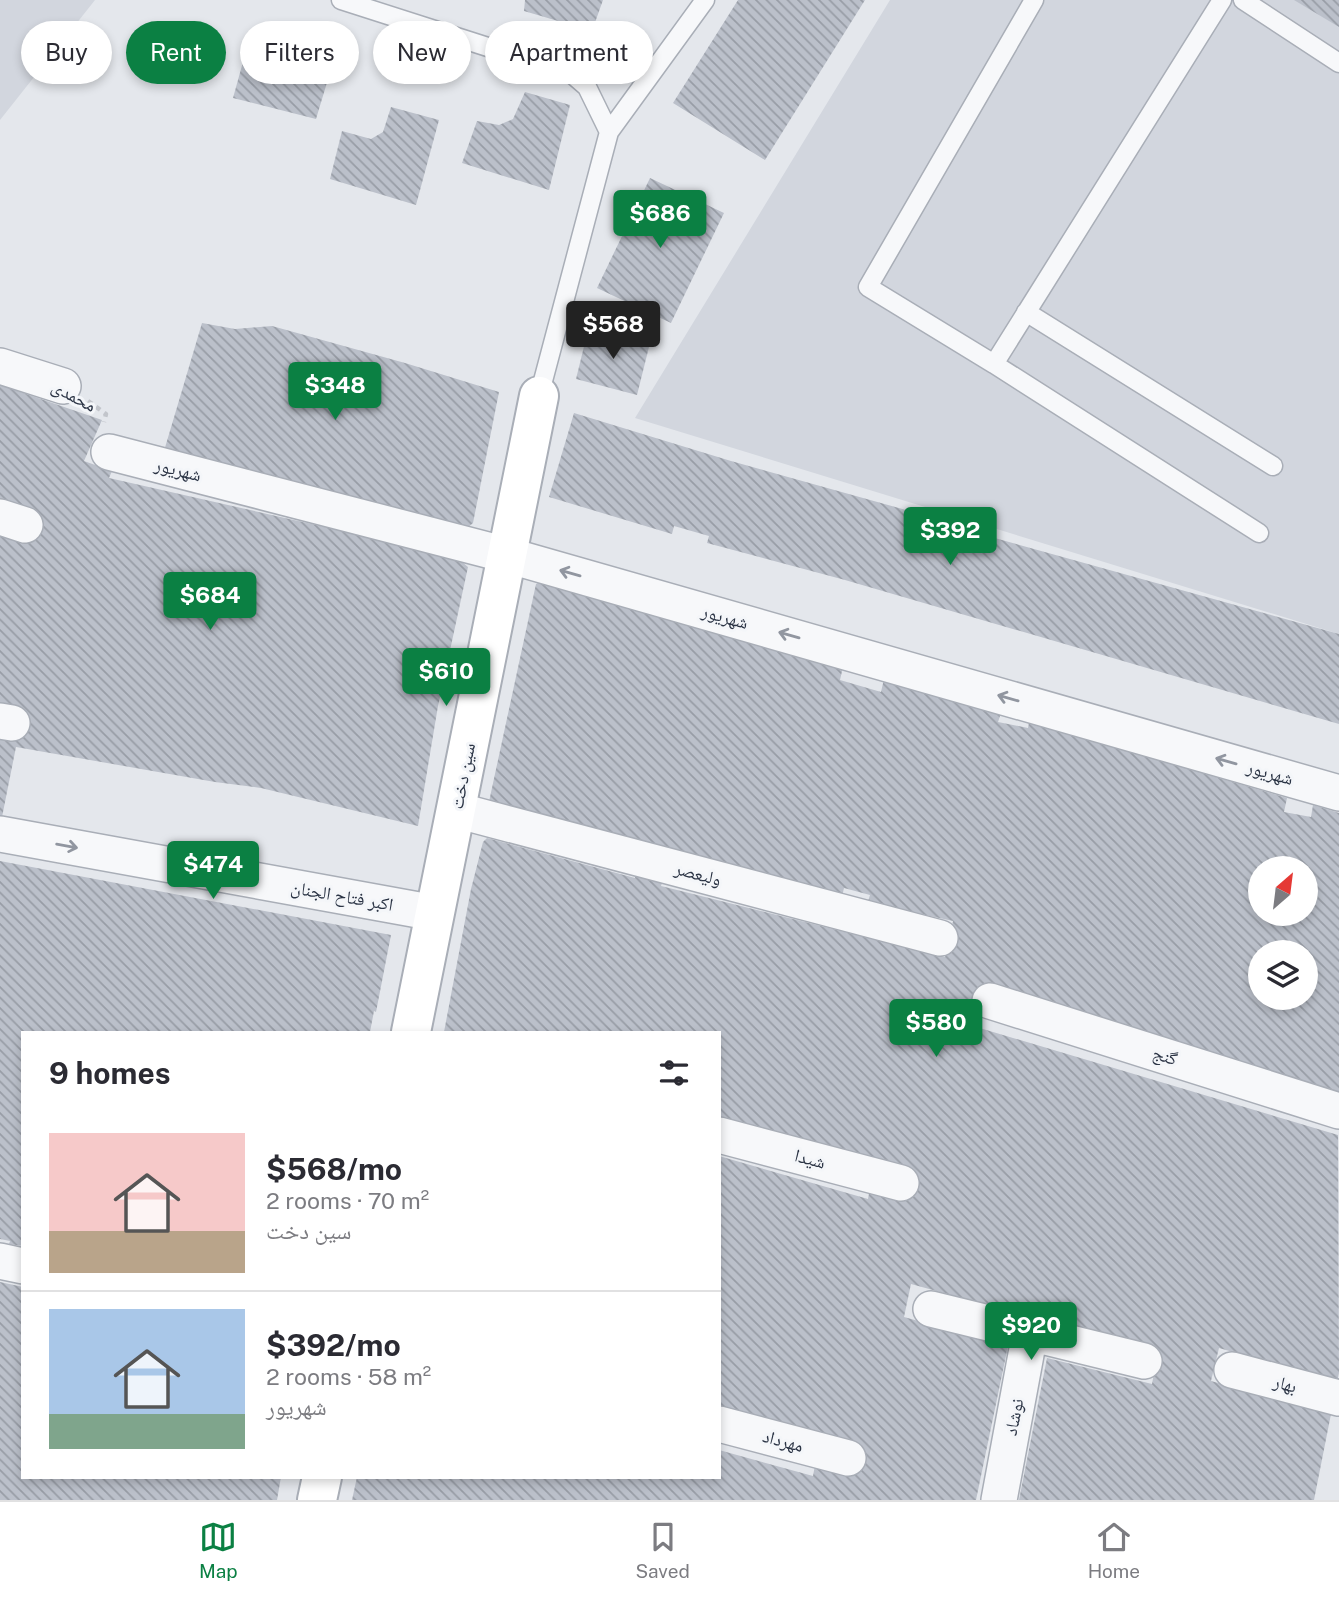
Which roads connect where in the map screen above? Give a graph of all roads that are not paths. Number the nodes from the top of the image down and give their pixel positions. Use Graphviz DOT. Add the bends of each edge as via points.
graph roads {
  1 [pos="341,0"];
  2 [pos="705,0"];
  3 [pos="1034,0"];
  4 [pos="1243,0"];
  5 [pos="1214,3"];
  6 [pos="1339,63"];
  7 [pos="609,132"];
  8 [pos="1026,313"];
  9 [pos="994,364"];
  10 [pos="0,366"];
  11 [pos="63,386"];
  12 [pos="539,396"];
  13 [pos="109,452"];
  14 [pos="1273,466"];
  15 [pos="1259,533"];
  16 [pos="507,555"];
  17 [pos="1339,793"];
  18 [pos="456,810"];
  19 [pos="0,834"];
  20 [pos="435,912"];
  21 [pos="940,938"];
  22 [pos="990,1001"];
  23 [pos="411,1031"];
  24 [pos="1339,1111"];
  25 [pos="721,1136"];
  26 [pos="901,1183"];
  27 [pos="0,1262"];
  28 [pos="21,1266"];
  29 [pos="931,1309"];
  30 [pos="1030,1333"];
  31 [pos="1143,1361"];
  32 [pos="1232,1370"];
  33 [pos="1339,1398"];
  34 [pos="721,1425"];
  35 [pos="848,1458"];
  36 [pos="322,1479"];
  37 [pos="317,1500"];
  38 [pos="999,1500"];
  1 -- 7 [label="lane" via="572,74 587,87"];
  2 -- 7 [label="lane"];
  3 -- 9 [label="lane" via="868,287"];
  4 -- 6 [label="lane"];
  5 -- 8 [label="lane"];
  7 -- 12 [label="lane"];
  8 -- 9 [label="lane"];
  8 -- 14 [label="lane"];
  9 -- 15 [label="lane"];
  10 -- 11 [label="street, محمدی"];
  12 -- 16 [label="street, سین دخت"];
  13 -- 16 [label="street, شهریور"];
  17 -- 16 [label="street, شهریور, one-way"];
  16 -- 18 [label="street, سین دخت"];
  18 -- 20 [label="street, سین دخت"];
  18 -- 21 [label="street, ولیعصر"];
  19 -- 20 [label="street, اکبر فتاح الجنان, one-way"];
  20 -- 23 [label="street, سین دخت"];
  22 -- 24 [label="street, گنج"];
  25 -- 26 [label="street, شیدا"];
  27 -- 28 [label="street"];
  29 -- 30 [label="street"];
  30 -- 31 [label="street"];
  30 -- 38 [label="street, نوشاد"];
  32 -- 33 [label="street, بهار"];
  34 -- 35 [label="street, مهرداد"];
  36 -- 37 [label="street"];
}
